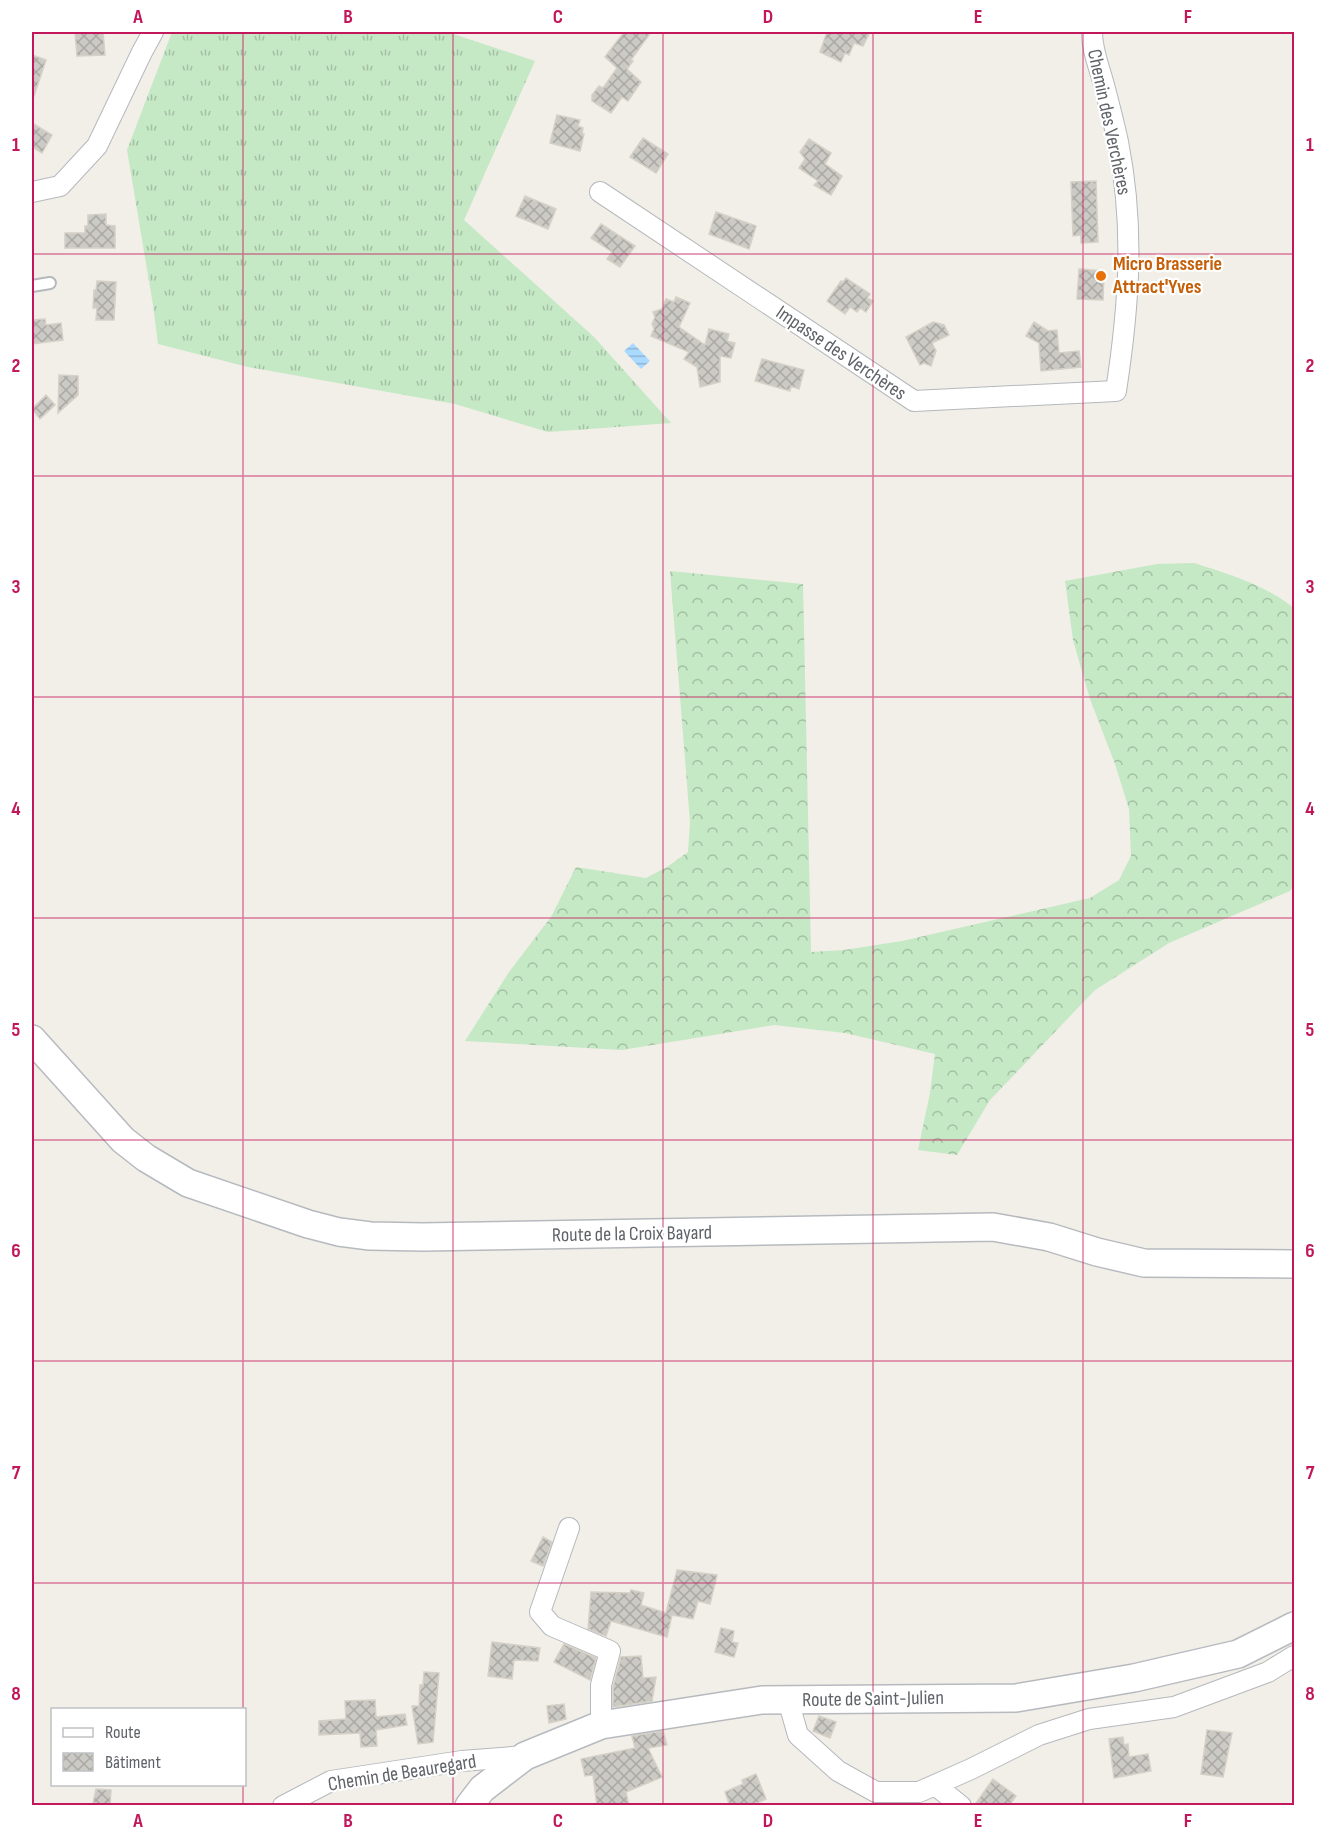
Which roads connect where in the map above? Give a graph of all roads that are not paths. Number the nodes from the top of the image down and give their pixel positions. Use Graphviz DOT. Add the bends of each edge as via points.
graph roads {
  1 [pos="153,32"];
  2 [pos="1092,32"];
  3 [pos="32,192"];
  4 [pos="600,192"];
  5 [pos="50,283"];
  6 [pos="32,286"];
  7 [pos="1116,392"];
  8 [pos="32,1039"];
  9 [pos="1294,1264"];
  10 [pos="569,1528"];
  11 [pos="1294,1626"];
  12 [pos="1294,1656"];
  13 [pos="788,1700"];
  14 [pos="601,1725"];
  15 [pos="525,1756"];
  16 [pos="935,1785"];
  17 [pos="874,1799"];
  18 [pos="283,1806"];
  19 [pos="469,1806"];
  20 [pos="961,1806"];
  1 -- 3 [label="street" via="97,146 60,186"];
  2 -- 7 [label="street, Chemin des Verchères" via="1092,46 1118,142 1128,231 1127,308"];
  4 -- 7 [label="street, Impasse des Verchères" via="914,401"];
  5 -- 6 [label="lane"];
  8 -- 9 [label="main road, Route de la Croix Bayard" via="123,1140 167,1172 206,1190 339,1232 423,1237 993,1227 1049,1237 1144,1263"];
  10 -- 14 [label="street" via="540,1612 552,1626 610,1651 602,1685"];
  11 -- 13 [label="main road, Route de Saint-Julien" via="1238,1654 1134,1678 1016,1698"];
  12 -- 16 [label="street" via="1268,1672 1174,1707 1089,1719 1039,1735"];
  13 -- 14 [label="main road, Route de Saint-Julien" via="762,1700"];
  13 -- 17 [label="street" via="798,1735"];
  14 -- 15 [label="main road, Route de Saint-Julien"];
  15 -- 18 [label="street, Chemin de Beauregard" via="462,1761 331,1781"];
  15 -- 19 [label="main road, Route de Saint-Julien" via="483,1789"];
  16 -- 17 [label="street" via="919,1792"];
  16 -- 20 [label="street"];
}
